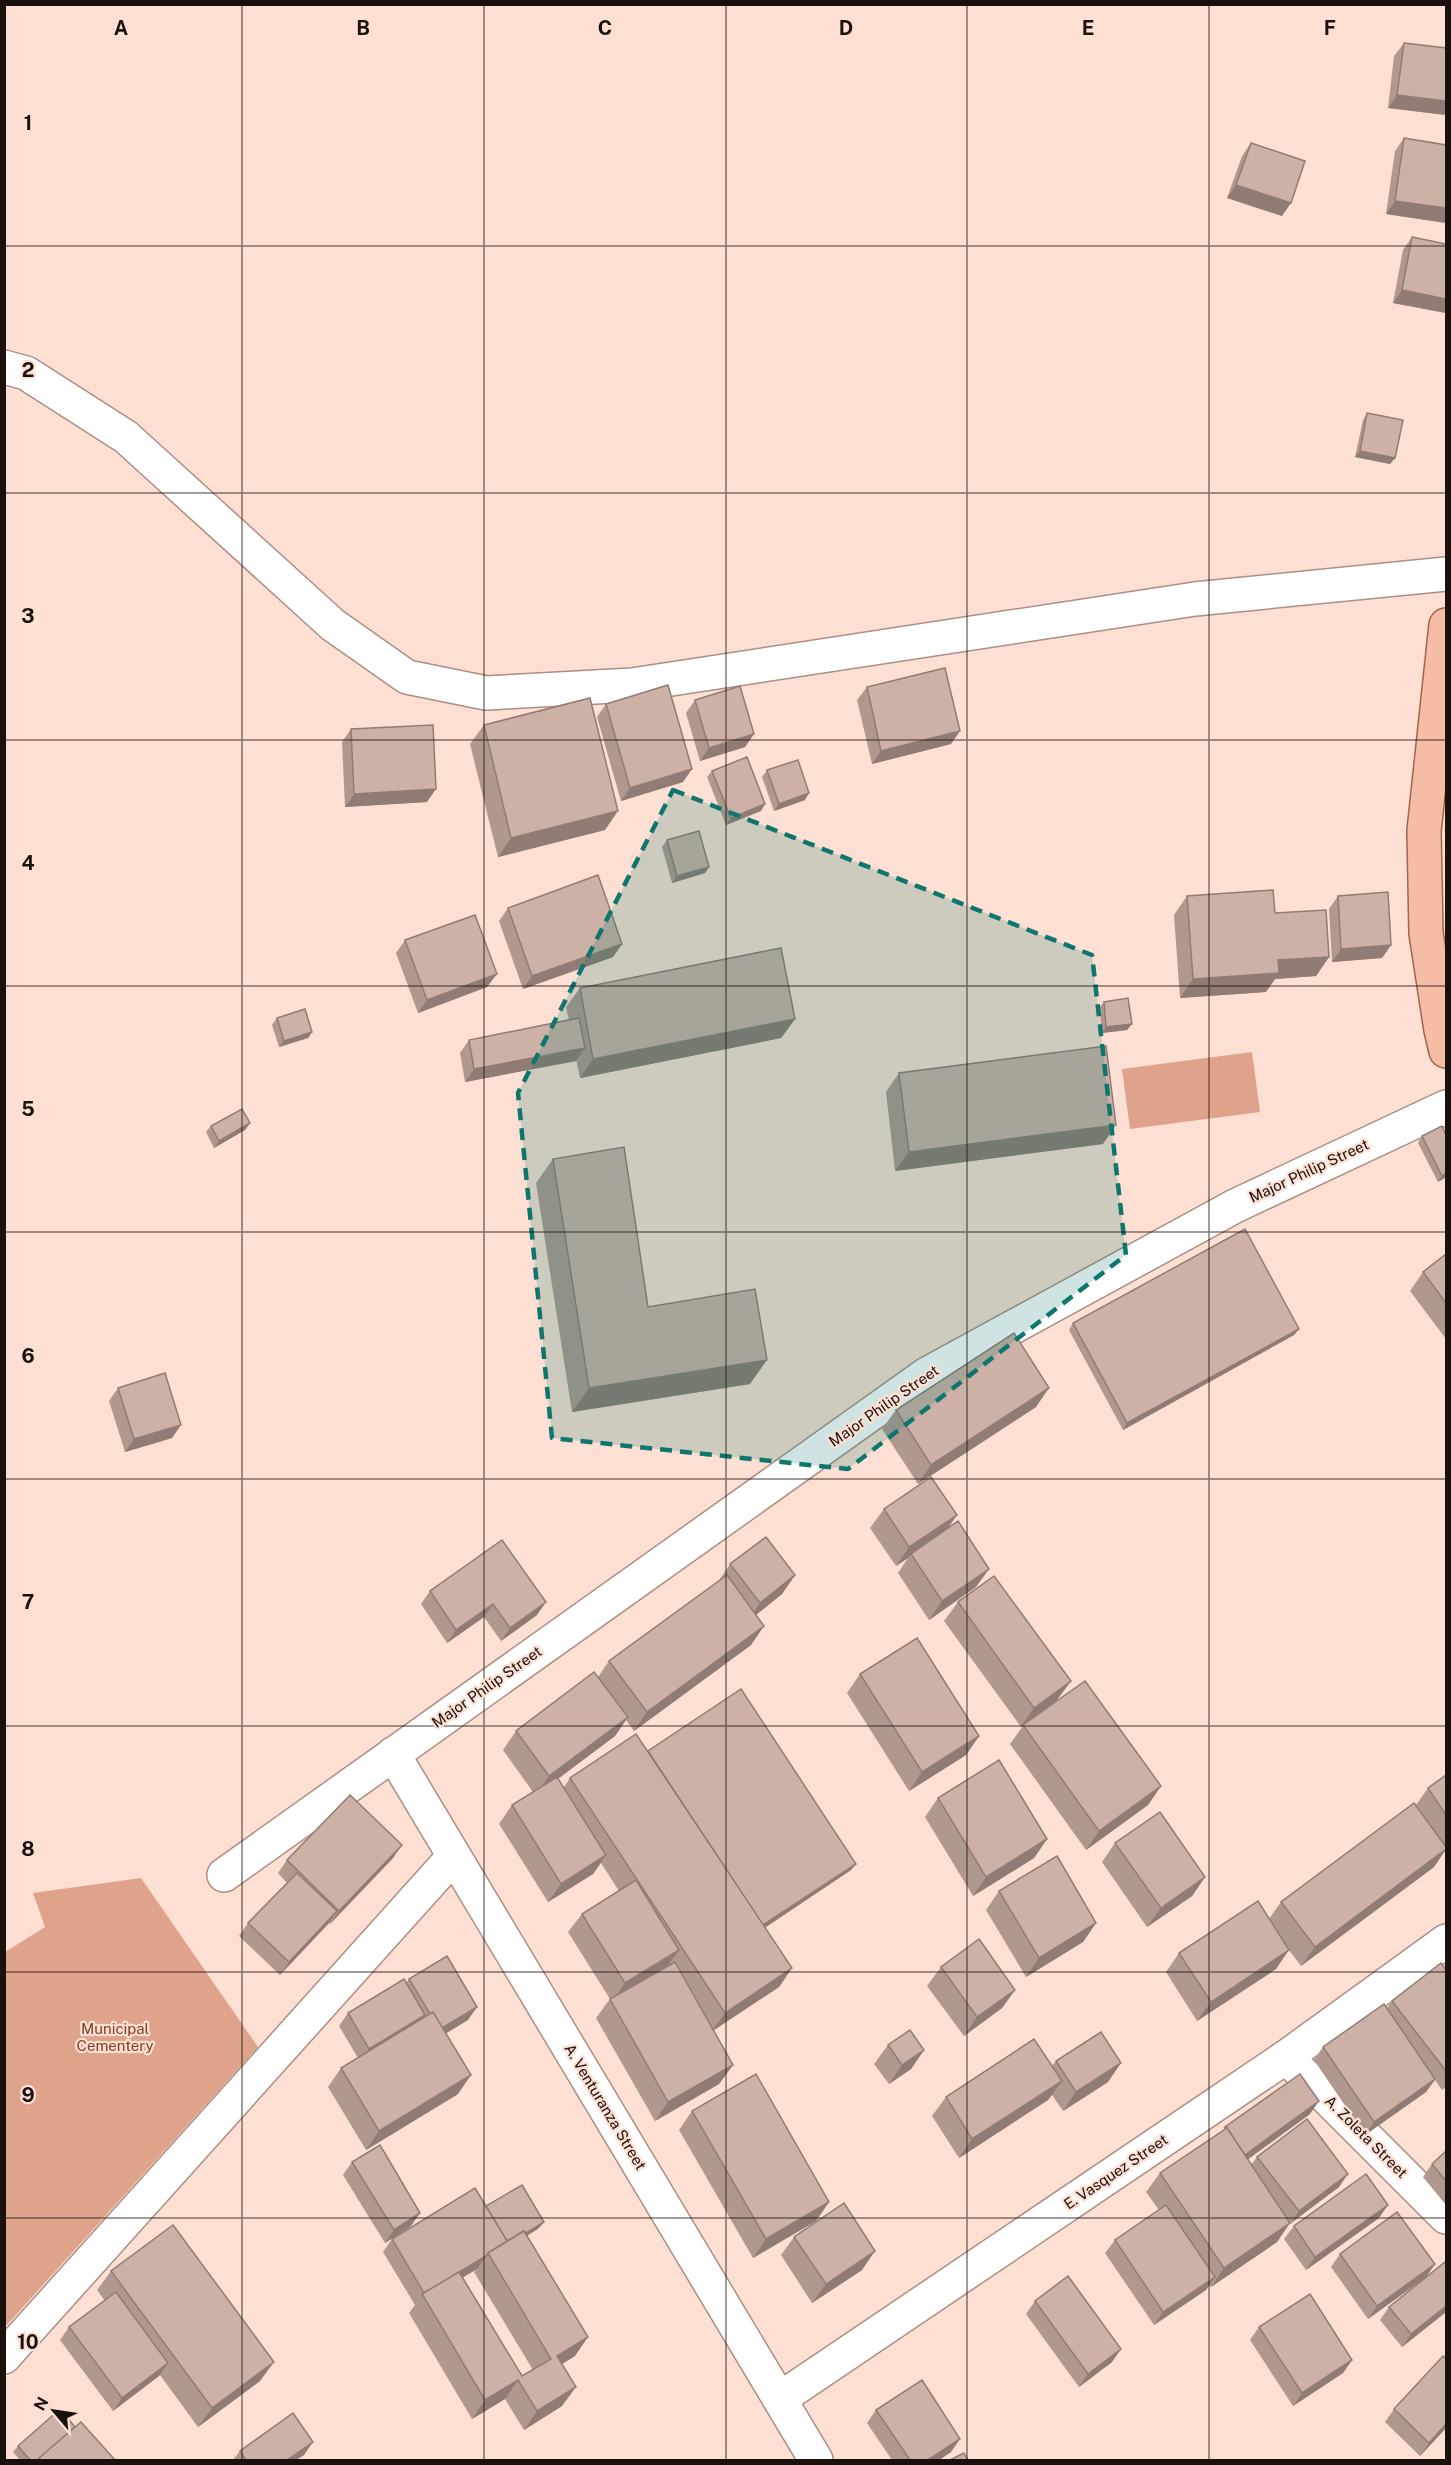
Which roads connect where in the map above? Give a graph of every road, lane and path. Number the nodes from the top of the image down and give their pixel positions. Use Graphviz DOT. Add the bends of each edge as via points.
graph roads {
  1 [pos="4,367"];
  2 [pos="1446,574"];
  3 [pos="1446,625"];
  4 [pos="1446,1051"];
  5 [pos="1446,1107"];
  6 [pos="393,1754"];
  7 [pos="454,1856"];
  8 [pos="224,1875"];
  9 [pos="1446,1941"];
  10 [pos="1286,2057"];
  11 [pos="1446,2217"];
  12 [pos="4,2357"];
  13 [pos="781,2398"];
  14 [pos="816,2460"];
  1 -- 2 [label="street" via="26,373 126,437 333,625 407,677 486,693 632,685 1195,599"];
  3 -- 4 [label="main road" via="1424,831 1426,933"];
  5 -- 6 [label="street, Major Philip Street" via="1235,1206 927,1374"];
  6 -- 7 [label="street, A. Venturanza Street"];
  6 -- 8 [label="street, Major Philip Street"];
  7 -- 12 [label="street"];
  7 -- 13 [label="street, A. Venturanza Street"];
  9 -- 10 [label="street, E. Vasquez Street"];
  10 -- 11 [label="street, A. Zoleta Street"];
  10 -- 13 [label="street, E. Vasquez Street"];
  13 -- 14 [label="street, A. Venturanza Street"];
}
